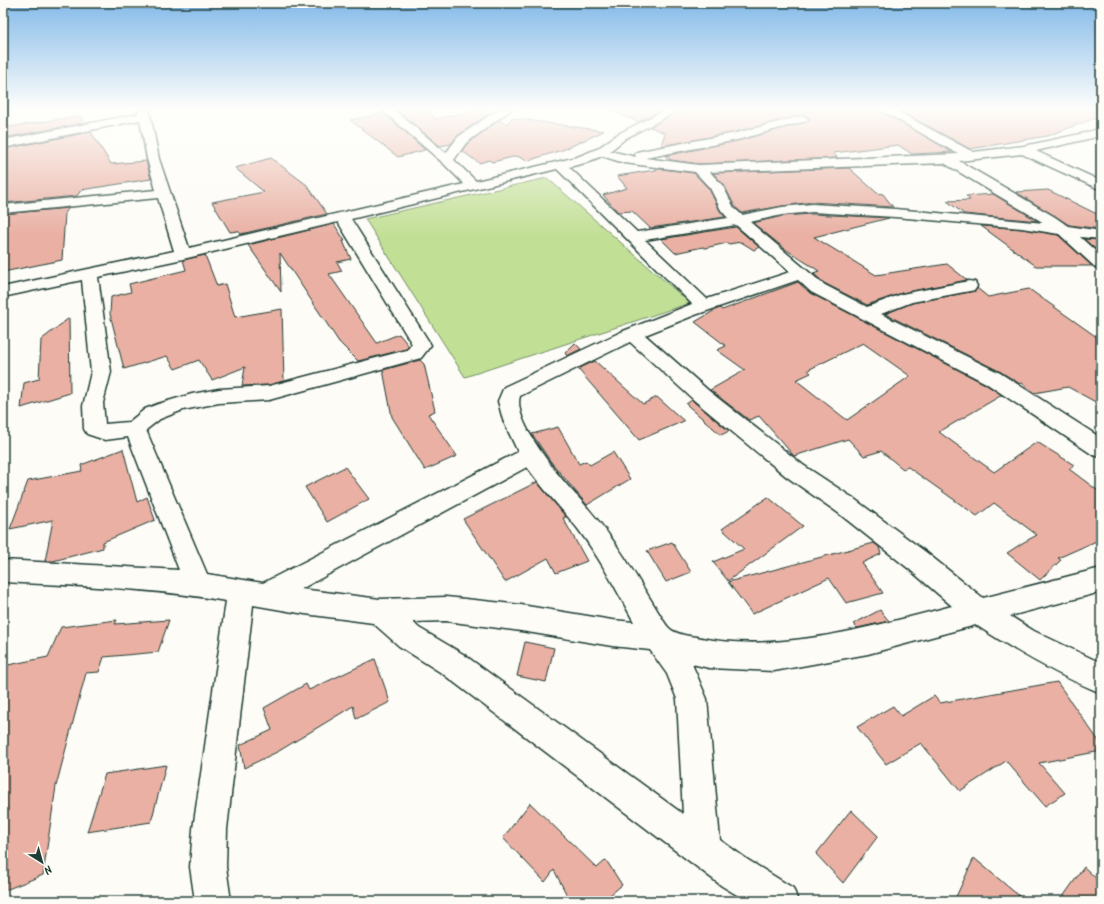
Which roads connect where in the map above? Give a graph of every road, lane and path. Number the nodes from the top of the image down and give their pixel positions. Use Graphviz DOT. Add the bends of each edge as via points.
graph roads {
  1 [pos="151,151"];
  2 [pos="436,151"];
  3 [pos="454,151"];
  4 [pos="662,151"];
  5 [pos="961,151"];
  6 [pos="1013,151"];
  7 [pos="1027,151"];
  8 [pos="601,152"];
  9 [pos="970,156"];
  10 [pos="624,159"];
  11 [pos="946,159"];
  12 [pos="447,160"];
  13 [pos="560,165"];
  14 [pos="700,169"];
  15 [pos="473,184"];
  16 [pos="1101,186"];
  17 [pos="163,193"];
  18 [pos="3,209"];
  19 [pos="342,216"];
  20 [pos="740,220"];
  21 [pos="1065,231"];
  22 [pos="1101,235"];
  23 [pos="634,237"];
  24 [pos="183,254"];
  25 [pos="1101,264"];
  26 [pos="90,274"];
  27 [pos="801,274"];
  28 [pos="969,286"];
  29 [pos="3,292"];
  30 [pos="704,306"];
  31 [pos="866,313"];
  32 [pos="632,334"];
  33 [pos="135,429"];
  34 [pos="1101,449"];
  35 [pos="531,455"];
  36 [pos="3,571"];
  37 [pos="1101,580"];
  38 [pos="198,584"];
  39 [pos="253,593"];
  40 [pos="380,611"];
  41 [pos="979,612"];
  42 [pos="658,637"];
  43 [pos="1101,678"];
  44 [pos="703,850"];
  45 [pos="212,901"];
  46 [pos="780,901"];
  1 -- 17 [label="street"];
  2 -- 12 [label="street"];
  3 -- 12 [label="street"];
  4 -- 10 [label="street"];
  5 -- 9 [label="street"];
  6 -- 9 [label="street"];
  7 -- 16 [label="street"];
  8 -- 10 [label="street"];
  8 -- 13 [label="street"];
  9 -- 11 [label="street"];
  10 -- 14 [label="street"];
  11 -- 14 [label="street"];
  11 -- 21 [label="street" via="1020,201"];
  12 -- 15 [label="street"];
  13 -- 15 [label="street"];
  13 -- 23 [label="street"];
  14 -- 20 [label="street" via="716,186 728,210"];
  15 -- 19 [label="street"];
  17 -- 18 [label="street"];
  17 -- 24 [label="street"];
  19 -- 24 [label="street"];
  19 -- 33 [label="street" via="422,345 420,349 414,354 341,376 267,394 230,395 174,406 138,423"];
  20 -- 21 [label="street" via="782,211 812,208 843,209 1022,224"];
  20 -- 23 [label="street"];
  20 -- 27 [label="street"];
  21 -- 22 [label="street"];
  21 -- 25 [label="street"];
  23 -- 30 [label="street"];
  24 -- 26 [label="street"];
  26 -- 29 [label="street"];
  26 -- 33 [label="street" via="102,372 93,404 96,429 105,432"];
  27 -- 30 [label="street"];
  27 -- 31 [label="street" via="817,288"];
  28 -- 31 [label="street" via="908,298"];
  30 -- 32 [label="street"];
  31 -- 34 [label="street" via="993,378"];
  32 -- 35 [label="street" via="511,392 508,401 513,420"];
  32 -- 41 [label="street" via="755,439 918,561"];
  33 -- 38 [label="street"];
  35 -- 39 [label="street"];
  35 -- 42 [label="street" via="550,482 591,529 616,565"];
  36 -- 38 [label="street"];
  37 -- 41 [label="street"];
  38 -- 39 [label="street"];
  39 -- 40 [label="street"];
  39 -- 45 [label="street" via="210,829 208,867"];
  40 -- 42 [label="street" via="446,609 612,633"];
  40 -- 44 [label="street" via="409,637 453,664"];
  41 -- 42 [label="street" via="868,641 774,657 710,654 682,648"];
  41 -- 43 [label="street" via="1024,640"];
  42 -- 44 [label="street" via="678,665 692,699"];
  44 -- 46 [label="street"];
}
